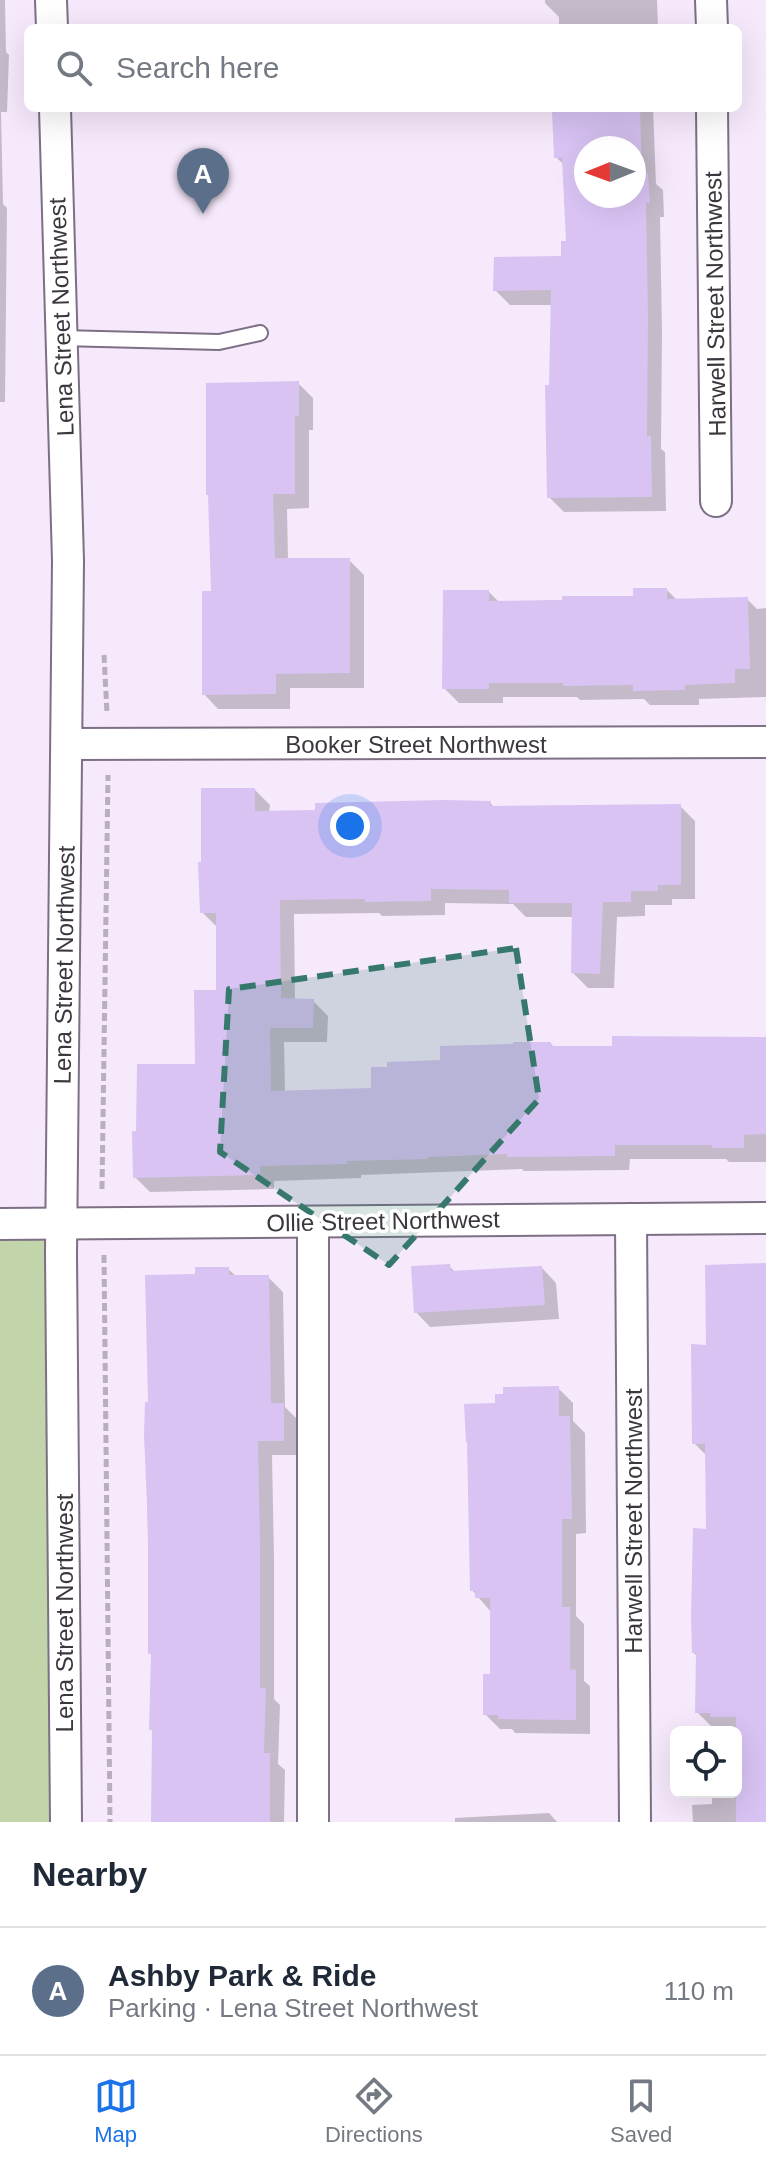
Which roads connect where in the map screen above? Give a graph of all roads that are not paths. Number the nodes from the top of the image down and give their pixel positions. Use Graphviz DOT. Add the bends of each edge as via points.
graph roads {
  1 [pos="51,0"];
  2 [pos="711,0"];
  3 [pos="52,24"];
  4 [pos="712,24"];
  5 [pos="55,112"];
  6 [pos="712,112"];
  7 [pos="260,333"];
  8 [pos="61,338"];
  9 [pos="716,501"];
  10 [pos="766,742"];
  11 [pos="67,744"];
  12 [pos="766,1218"];
  13 [pos="631,1219"];
  14 [pos="313,1222"];
  15 [pos="61,1223"];
  16 [pos="0,1224"];
  17 [pos="66,1822"];
  18 [pos="313,1822"];
  19 [pos="635,1822"];
  1 -- 3 [label="street"];
  2 -- 4 [label="street"];
  5 -- 8 [label="street, Lena Street Northwest"];
  6 -- 9 [label="street, Harwell Street Northwest"];
  7 -- 8 [label="lane" via="219,342"];
  8 -- 11 [label="street, Lena Street Northwest"];
  10 -- 11 [label="street, Booker Street Northwest"];
  11 -- 15 [label="street, Lena Street Northwest"];
  12 -- 13 [label="street, Ollie Street Northwest"];
  13 -- 14 [label="street, Ollie Street Northwest"];
  13 -- 19 [label="street, Harwell Street Northwest"];
  14 -- 15 [label="street, Ollie Street Northwest"];
  14 -- 18 [label="street"];
  15 -- 16 [label="street, Ollie Street Northwest"];
  15 -- 17 [label="street, Lena Street Northwest"];
}
